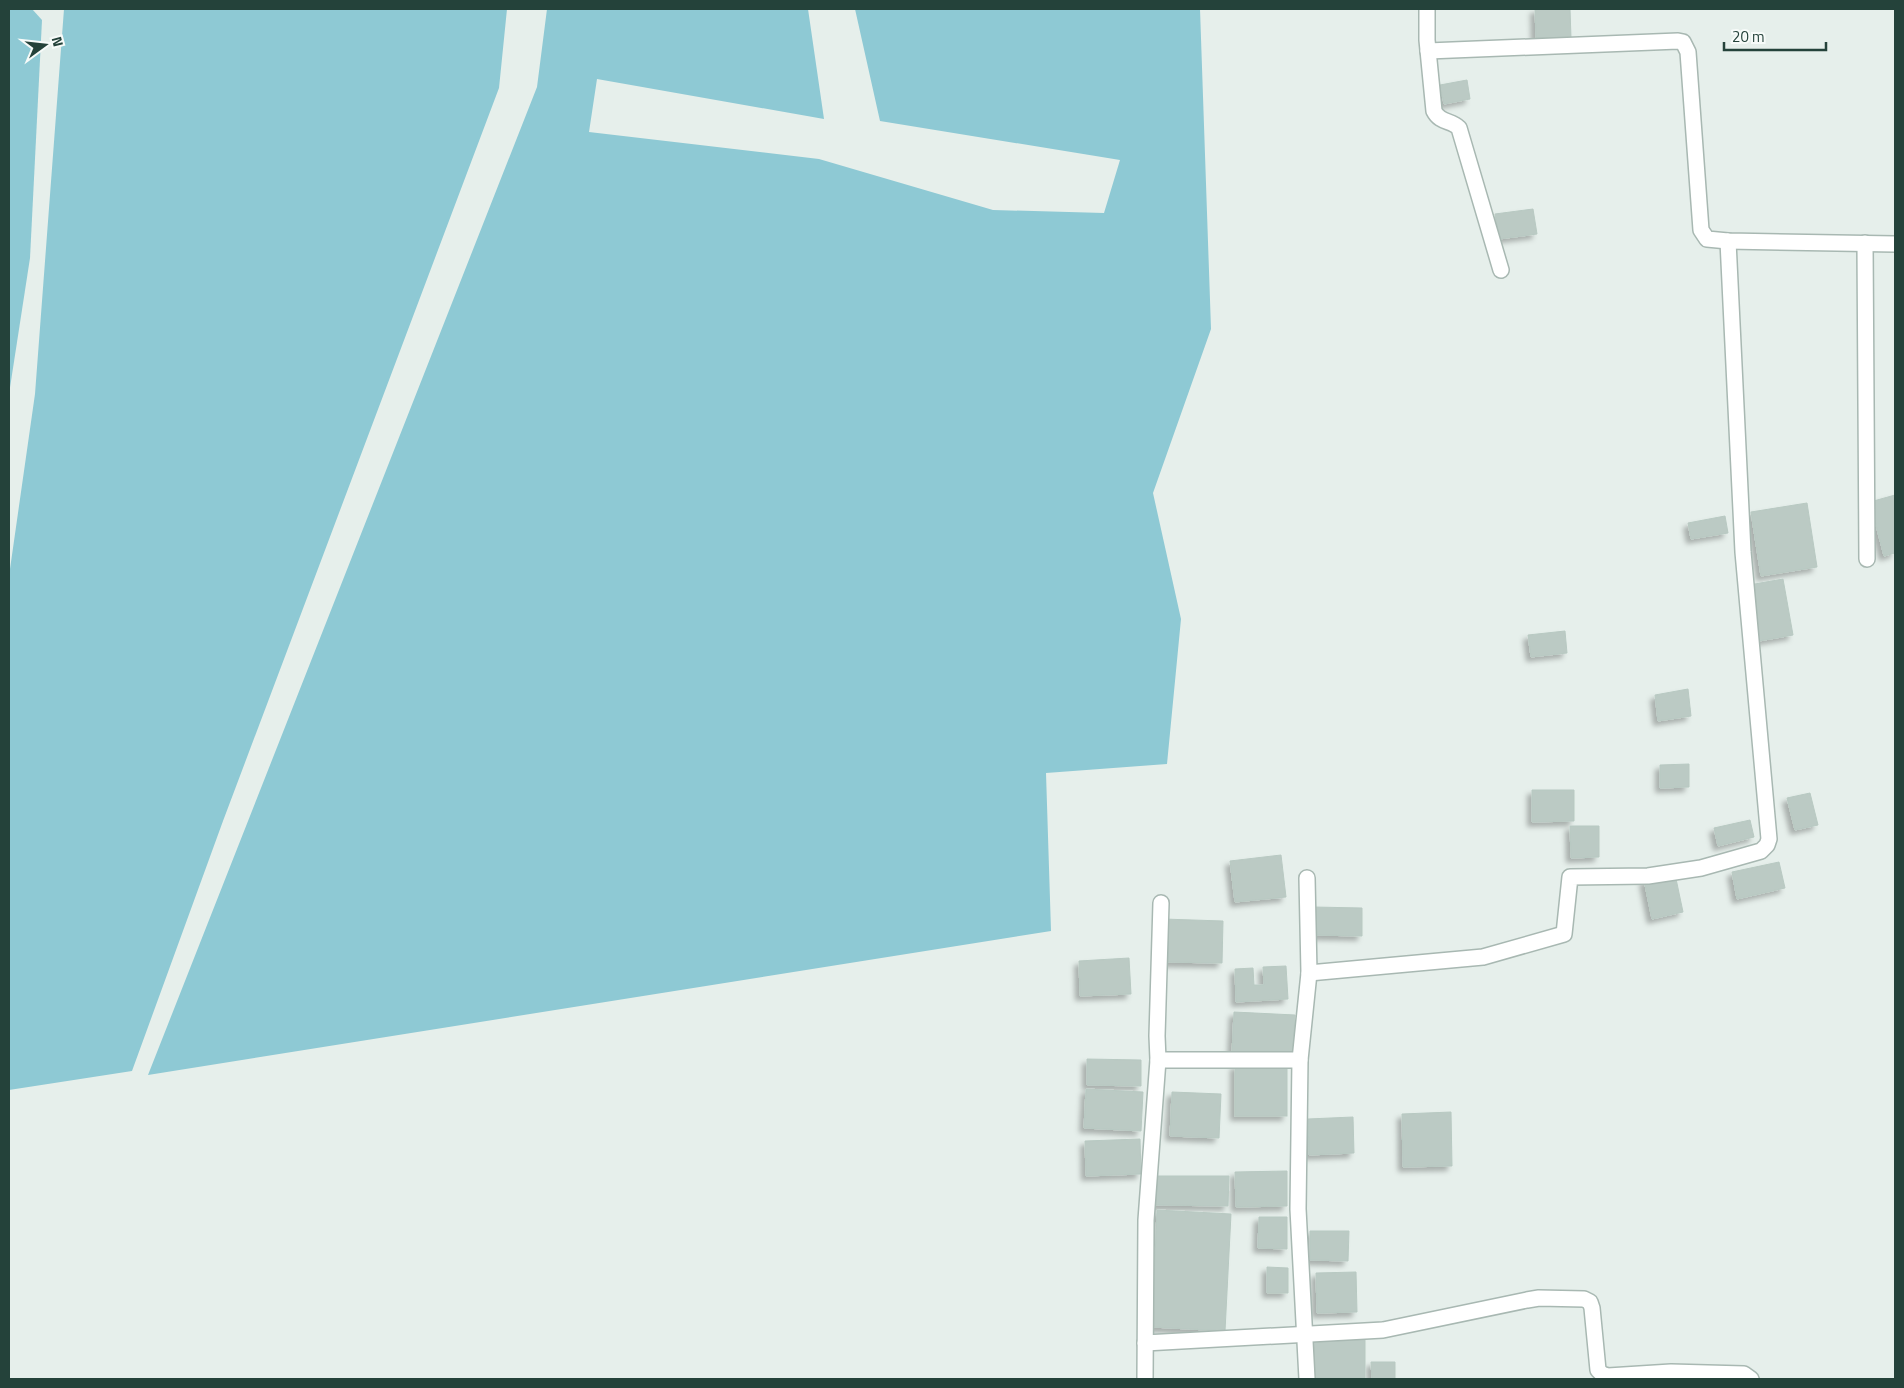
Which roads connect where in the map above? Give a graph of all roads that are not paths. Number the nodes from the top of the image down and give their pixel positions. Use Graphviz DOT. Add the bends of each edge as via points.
graph roads {
  1 [pos="1427,9"];
  2 [pos="1428,51"];
  3 [pos="1728,241"];
  4 [pos="1864,243"];
  5 [pos="1895,244"];
  6 [pos="1501,270"];
  7 [pos="1867,559"];
  8 [pos="1307,878"];
  9 [pos="1161,903"];
  10 [pos="1309,973"];
  11 [pos="1158,1060"];
  12 [pos="1300,1060"];
  13 [pos="1305,1334"];
  14 [pos="1145,1343"];
  15 [pos="1146,1379"];
  16 [pos="1307,1379"];
  17 [pos="1751,1379"];
  1 -- 2 [label="street"];
  2 -- 3 [label="street" via="1683,42 1688,52 1701,230 1707,239"];
  2 -- 6 [label="street" via="1434,111 1442,121 1454,123 1459,128"];
  3 -- 4 [label="street"];
  3 -- 10 [label="street" via="1743,552 1768,845 1751,855 1700,868 1633,876 1570,877 1564,934 1482,957"];
  4 -- 5 [label="street"];
  4 -- 7 [label="street"];
  8 -- 10 [label="street"];
  9 -- 11 [label="street"];
  10 -- 12 [label="street"];
  11 -- 12 [label="street"];
  11 -- 14 [label="street" via="1146,1220"];
  12 -- 13 [label="street" via="1298,1209"];
  13 -- 14 [label="street"];
  13 -- 16 [label="street"];
  13 -- 17 [label="street" via="1396,1328 1539,1298 1584,1299 1592,1308 1598,1370 1602,1374 1744,1374"];
  14 -- 15 [label="street"];
}
